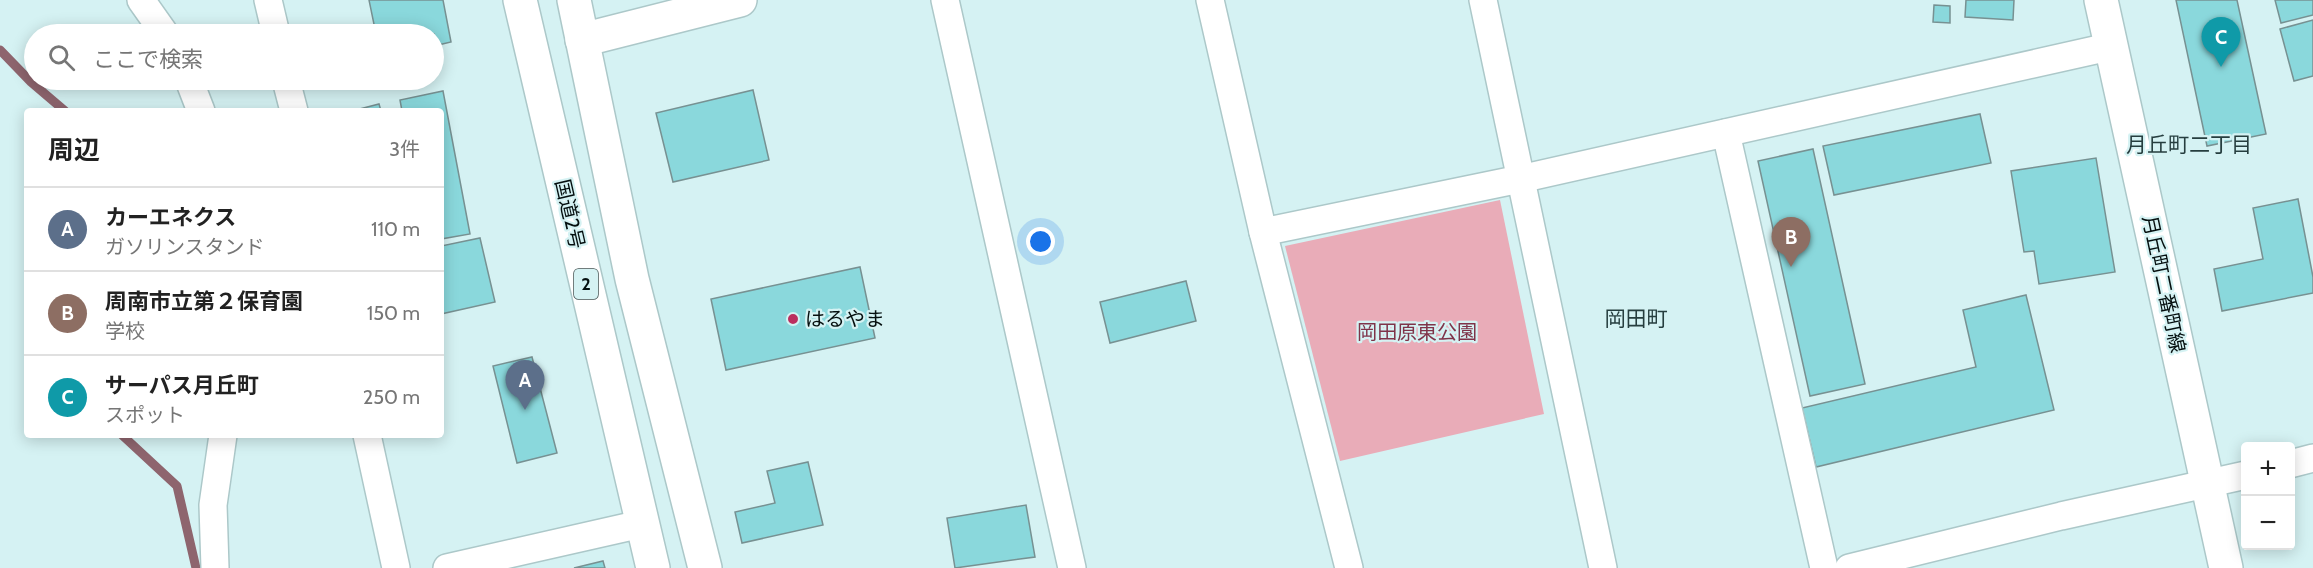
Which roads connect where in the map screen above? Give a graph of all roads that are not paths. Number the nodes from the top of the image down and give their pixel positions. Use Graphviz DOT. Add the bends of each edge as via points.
graph roads {
  1 [pos="141,0"];
  2 [pos="268,0"];
  3 [pos="520,0"];
  4 [pos="574,0"];
  5 [pos="740,0"];
  6 [pos="945,0"];
  7 [pos="1210,0"];
  8 [pos="1483,0"];
  9 [pos="2101,0"];
  10 [pos="158,24"];
  11 [pos="274,24"];
  12 [pos="582,40"];
  13 [pos="2113,45"];
  14 [pos="193,90"];
  15 [pos="289,90"];
  16 [pos="200,108"];
  17 [pos="293,108"];
  18 [pos="1726,133"];
  19 [pos="1520,179"];
  20 [pos="1263,232"];
  21 [pos="223,438"];
  22 [pos="368,438"];
  23 [pos="2313,458"];
  24 [pos="2295,463"];
  25 [pos="2241,476"];
  26 [pos="2207,484"];
  27 [pos="642,524"];
  28 [pos="215,568"];
  29 [pos="396,568"];
  30 [pos="447,568"];
  31 [pos="653,568"];
  32 [pos="705,568"];
  33 [pos="1072,568"];
  34 [pos="1349,568"];
  35 [pos="1603,568"];
  36 [pos="1824,568"];
  37 [pos="1849,568"];
  38 [pos="2226,568"];
  1 -- 10 [label="street"];
  2 -- 11 [label="street"];
  3 -- 27 [label="main road, 国道2号 / 2"];
  4 -- 12 [label="main road"];
  5 -- 12 [label="main road"];
  6 -- 33 [label="street"];
  7 -- 20 [label="street"];
  8 -- 19 [label="street"];
  9 -- 13 [label="main road, 月丘町二番町線"];
  12 -- 32 [label="main road" via="632,279"];
  13 -- 18 [label="street"];
  13 -- 26 [label="main road, 月丘町二番町線"];
  14 -- 16 [label="street"];
  15 -- 17 [label="street"];
  18 -- 19 [label="street"];
  18 -- 36 [label="street"];
  19 -- 20 [label="street"];
  19 -- 35 [label="street"];
  20 -- 34 [label="street"];
  21 -- 28 [label="street" via="213,505"];
  22 -- 29 [label="street"];
  23 -- 24 [label="street"];
  25 -- 26 [label="street"];
  26 -- 37 [label="street"];
  26 -- 38 [label="main road, 月丘町二番町線"];
  27 -- 30 [label="street"];
  27 -- 31 [label="main road, 国道2号 / 2"];
}
